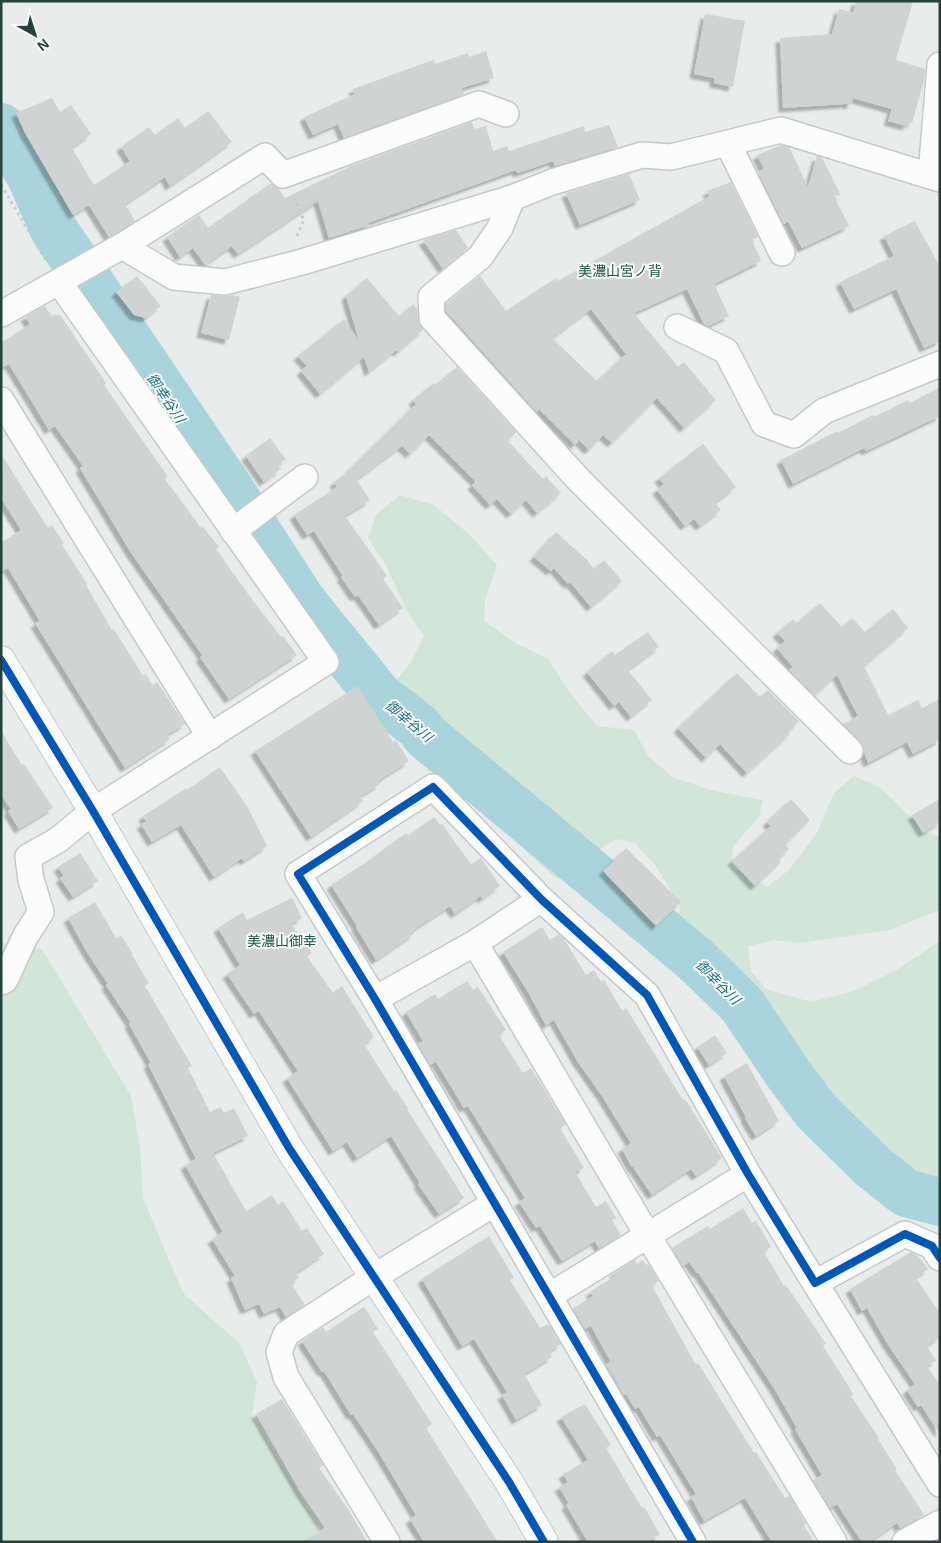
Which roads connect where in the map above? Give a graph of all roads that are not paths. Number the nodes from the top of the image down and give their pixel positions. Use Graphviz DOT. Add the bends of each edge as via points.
graph roads {
  1 [pos="940,65"];
  2 [pos="506,114"];
  3 [pos="728,144"];
  4 [pos="935,177"];
  5 [pos="512,198"];
  6 [pos="122,246"];
  7 [pos="782,253"];
  8 [pos="65,279"];
  9 [pos="1,314"];
  10 [pos="677,328"];
  11 [pos="940,364"];
  12 [pos="1,400"];
  13 [pos="305,478"];
  14 [pos="236,529"];
  15 [pos="1,660"];
  16 [pos="210,737"];
  17 [pos="850,751"];
  18 [pos="93,811"];
  19 [pos="542,899"];
  20 [pos="475,943"];
  21 [pos="1,982"];
  22 [pos="375,1000"];
  23 [pos="748,1174"];
  24 [pos="495,1203"];
  25 [pos="648,1236"];
  26 [pos="940,1258"];
  27 [pos="374,1277"];
  28 [pos="815,1283"];
  29 [pos="549,1296"];
  30 [pos="940,1484"];
  31 [pos="940,1523"];
  32 [pos="387,1542"];
  33 [pos="544,1542"];
  34 [pos="693,1542"];
  35 [pos="834,1542"];
  36 [pos="905,1542"];
  1 -- 4 [label="street"];
  2 -- 6 [label="street" via="479,104 284,175 265,156"];
  3 -- 4 [label="street" via="781,130"];
  3 -- 5 [label="street" via="671,157 642,156 552,182"];
  3 -- 7 [label="street"];
  5 -- 6 [label="street" via="225,282 174,277"];
  5 -- 17 [label="street" via="500,228 480,257 431,297 432,318 578,478"];
  6 -- 8 [label="street"];
  8 -- 9 [label="street"];
  8 -- 14 [label="street"];
  10 -- 11 [label="street" via="726,351 764,424 794,435 824,411"];
  12 -- 16 [label="street"];
  13 -- 14 [label="street"];
  14 -- 16 [label="street" via="326,662"];
  15 -- 18 [label="street"];
  16 -- 18 [label="street"];
  18 -- 21 [label="street" via="58,840 28,857 41,912"];
  18 -- 27 [label="street" via="289,1148"];
  19 -- 20 [label="street"];
  19 -- 22 [label="street" via="433,787 298,874"];
  19 -- 23 [label="street" via="646,995"];
  20 -- 22 [label="street"];
  20 -- 25 [label="street"];
  22 -- 24 [label="street"];
  23 -- 25 [label="street"];
  23 -- 28 [label="street"];
  24 -- 27 [label="street"];
  24 -- 29 [label="street"];
  25 -- 29 [label="street"];
  25 -- 35 [label="street"];
  26 -- 28 [label="street" via="932,1246 905,1234"];
  27 -- 32 [label="street" via="286,1334 279,1352 286,1377"];
  27 -- 33 [label="street" via="509,1482"];
  28 -- 30 [label="street"];
  29 -- 34 [label="street"];
  31 -- 36 [label="street"];
}
